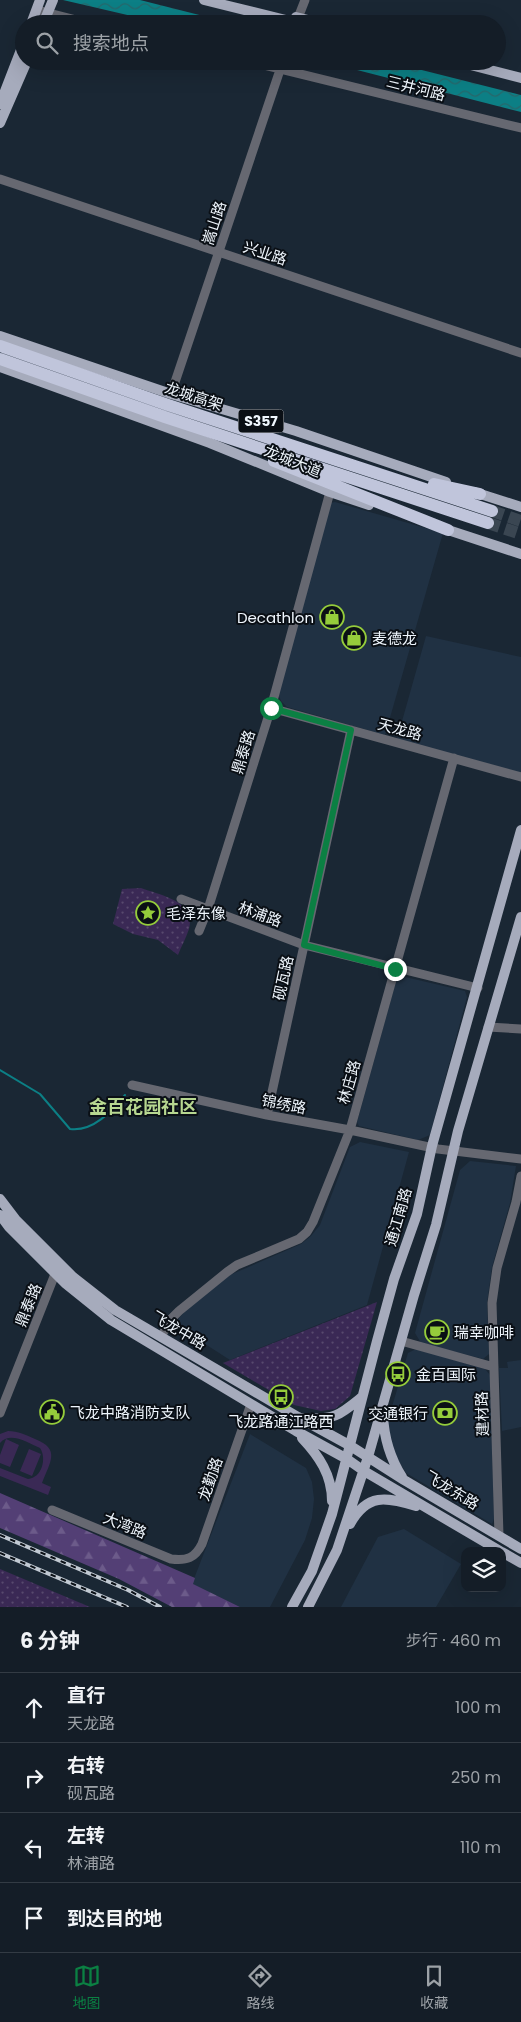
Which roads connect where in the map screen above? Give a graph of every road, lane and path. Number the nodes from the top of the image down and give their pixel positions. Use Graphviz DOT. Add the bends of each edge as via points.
graph roads {
  1 [pos="52,0"];
  2 [pos="204,0"];
  3 [pos="228,0"];
  4 [pos="305,0"];
  5 [pos="38,5"];
  6 [pos="47,13"];
  7 [pos="55,15"];
  8 [pos="268,15"];
  9 [pos="276,15"];
  10 [pos="300,15"];
  11 [pos="15,65"];
  12 [pos="506,69"];
  13 [pos="23,70"];
  14 [pos="279,70"];
  15 [pos="300,70"];
  16 [pos="490,70"];
  17 [pos="521,73"];
  18 [pos="521,78"];
  19 [pos="0,104"];
  20 [pos="0,123"];
  21 [pos="521,128"];
  22 [pos="0,179"];
  23 [pos="219,252"];
  24 [pos="0,336"];
  25 [pos="0,346"];
  26 [pos="521,353"];
  27 [pos="0,359"];
  28 [pos="0,367"];
  29 [pos="168,405"];
  30 [pos="330,492"];
  31 [pos="480,494"];
  32 [pos="521,507"];
  33 [pos="492,511"];
  34 [pos="488,524"];
  35 [pos="448,530"];
  36 [pos="521,556"];
  37 [pos="271,708"];
  38 [pos="351,730"];
  39 [pos="454,758"];
  40 [pos="521,777"];
  41 [pos="521,830"];
  42 [pos="181,899"];
  43 [pos="208,910"];
  44 [pos="521,917"];
  45 [pos="199,931"];
  46 [pos="304,945"];
  47 [pos="395,969"];
  48 [pos="478,988"];
  49 [pos="488,1027"];
  50 [pos="521,1029"];
  51 [pos="132,1085"];
  52 [pos="267,1115"];
  53 [pos="350,1130"];
  54 [pos="432,1146"];
  55 [pos="453,1149"];
  56 [pos="521,1154"];
  57 [pos="521,1159"];
  58 [pos="521,1176"];
  59 [pos="0,1199"];
  60 [pos="0,1215"];
  61 [pos="60,1262"];
  62 [pos="56,1273"];
  63 [pos="161,1337"];
  64 [pos="401,1341"];
  65 [pos="494,1367"];
  66 [pos="362,1397"];
  67 [pos="251,1404"];
  68 [pos="383,1406"];
  69 [pos="0,1413"];
  70 [pos="298,1417"];
  71 [pos="296,1432"];
  72 [pos="349,1444"];
  73 [pos="368,1457"];
  74 [pos="347,1459"];
  75 [pos="364,1471"];
  76 [pos="404,1480"];
  77 [pos="52,1510"];
  78 [pos="434,1512"];
  79 [pos="332,1514"];
  80 [pos="499,1536"];
  81 [pos="494,1547"];
  82 [pos="521,1549"];
  83 [pos="337,1550"];
  84 [pos="506,1554"];
  85 [pos="190,1559"];
  86 [pos="521,1563"];
  87 [pos="292,1607"];
  88 [pos="308,1607"];
  1 -- 6 [label="main road"];
  2 -- 8 [label="main road"];
  3 -- 9 [label="main road"];
  4 -- 10 [label="street"];
  5 -- 6 [label="street"];
  6 -- 7 [label="street"];
  11 -- 19 [label="main road"];
  12 -- 17 [label="main road"];
  13 -- 20 [label="main road"];
  14 -- 23 [label="street, 嵩山路"];
  15 -- 21 [label="street, 三井河路"];
  16 -- 18 [label="main road"];
  22 -- 23 [label="street, 兴业路"];
  23 -- 26 [label="street, 兴业路"];
  23 -- 29 [label="street, 嵩山路"];
  24 -- 29 [label="main road"];
  25 -- 29 [label="highway, 龙城高架"];
  27 -- 29 [label="highway, 龙城高架"];
  28 -- 30 [label="main road, 龙城大道 / S357" via="210,443"];
  29 -- 31 [label="highway" via="285,437 437,485"];
  29 -- 33 [label="highway, 龙城高架"];
  29 -- 34 [label="highway, 龙城高架"];
  29 -- 35 [label="highway"];
  30 -- 35 [label="main road, 龙城大道 / S357"];
  30 -- 37 [label="street, 鼎泰路"];
  31 -- 32 [label="main road"];
  35 -- 36 [label="main road, 龙城大道 / S357"];
  37 -- 38 [label="street, 天龙路"];
  37 -- 43 [label="street, 鼎泰路"];
  38 -- 39 [label="street, 天龙路"];
  38 -- 46 [label="street, 砚瓦路"];
  39 -- 40 [label="street, 天龙路"];
  39 -- 47 [label="street, 林庄路"];
  41 -- 48 [label="main road, 通江南路"];
  42 -- 43 [label="street, 林浦路"];
  43 -- 45 [label="street, 鼎泰路"];
  43 -- 46 [label="street, 林浦路"];
  44 -- 49 [label="main road"];
  46 -- 47 [label="street, 林浦路"];
  46 -- 52 [label="street, 砚瓦路"];
  47 -- 48 [label="street, 林浦路"];
  47 -- 53 [label="street, 林庄路"];
  48 -- 54 [label="main road, 通江南路"];
  49 -- 50 [label="street"];
  49 -- 55 [label="main road"];
  51 -- 52 [label="street, 锦绣路"];
  52 -- 53 [label="street, 锦绣路"];
  53 -- 54 [label="street, 锦绣路"];
  53 -- 63 [label="street, 林庄路" via="307,1232 227,1272 178,1311"];
  54 -- 55 [label="street, 锦绣路"];
  54 -- 66 [label="main road, 通江南路" via="417,1214 394,1279"];
  55 -- 56 [label="street, 锦绣路"];
  55 -- 57 [label="street, 锦绣路"];
  55 -- 64 [label="main road" via="436,1225"];
  58 -- 65 [label="street, 建材路" via="494,1286"];
  59 -- 61 [label="main road, 飞龙中路" via="16,1220"];
  60 -- 62 [label="main road, 飞龙中路"];
  61 -- 62 [label="street, 鼎泰路"];
  61 -- 63 [label="main road, 飞龙中路" via="73,1277 115,1310"];
  62 -- 67 [label="main road, 飞龙中路" via="111,1320"];
  62 -- 69 [label="street, 鼎泰路"];
  63 -- 70 [label="main road, 飞龙中路"];
  64 -- 65 [label="street"];
  64 -- 68 [label="main road"];
  65 -- 80 [label="street, 建材路"];
  66 -- 70 [label="main road" via="340,1415 319,1420"];
  66 -- 72 [label="main road, 通江南路"];
  67 -- 71 [label="main road, 飞龙中路"];
  67 -- 85 [label="street, 龙勤路" via="202,1544"];
  68 -- 73 [label="main road"];
  68 -- 76 [label="main road" via="384,1435 391,1457"];
  70 -- 72 [label="main road, 飞龙中路"];
  71 -- 74 [label="main road, 飞龙中路"];
  71 -- 79 [label="main road" via="324,1466 330,1480"];
  72 -- 73 [label="main road, 飞龙中路"];
  72 -- 74 [label="main road, 通江南路"];
  73 -- 75 [label="main road"];
  73 -- 76 [label="main road, 飞龙东路"];
  74 -- 75 [label="main road, 飞龙中路"];
  74 -- 79 [label="main road, 通江南路"];
  75 -- 78 [label="main road, 飞龙东路"];
  75 -- 83 [label="main road"];
  76 -- 80 [label="main road, 飞龙东路"];
  77 -- 85 [label="street, 大湾路" via="171,1559"];
  78 -- 81 [label="main road, 飞龙东路"];
  78 -- 83 [label="main road" via="379,1498 354,1517"];
  79 -- 87 [label="main road, 通江南路" via="312,1570"];
  80 -- 82 [label="main road, 飞龙东路"];
  83 -- 88 [label="main road"];
  84 -- 86 [label="main road, 飞龙东路"];
}
